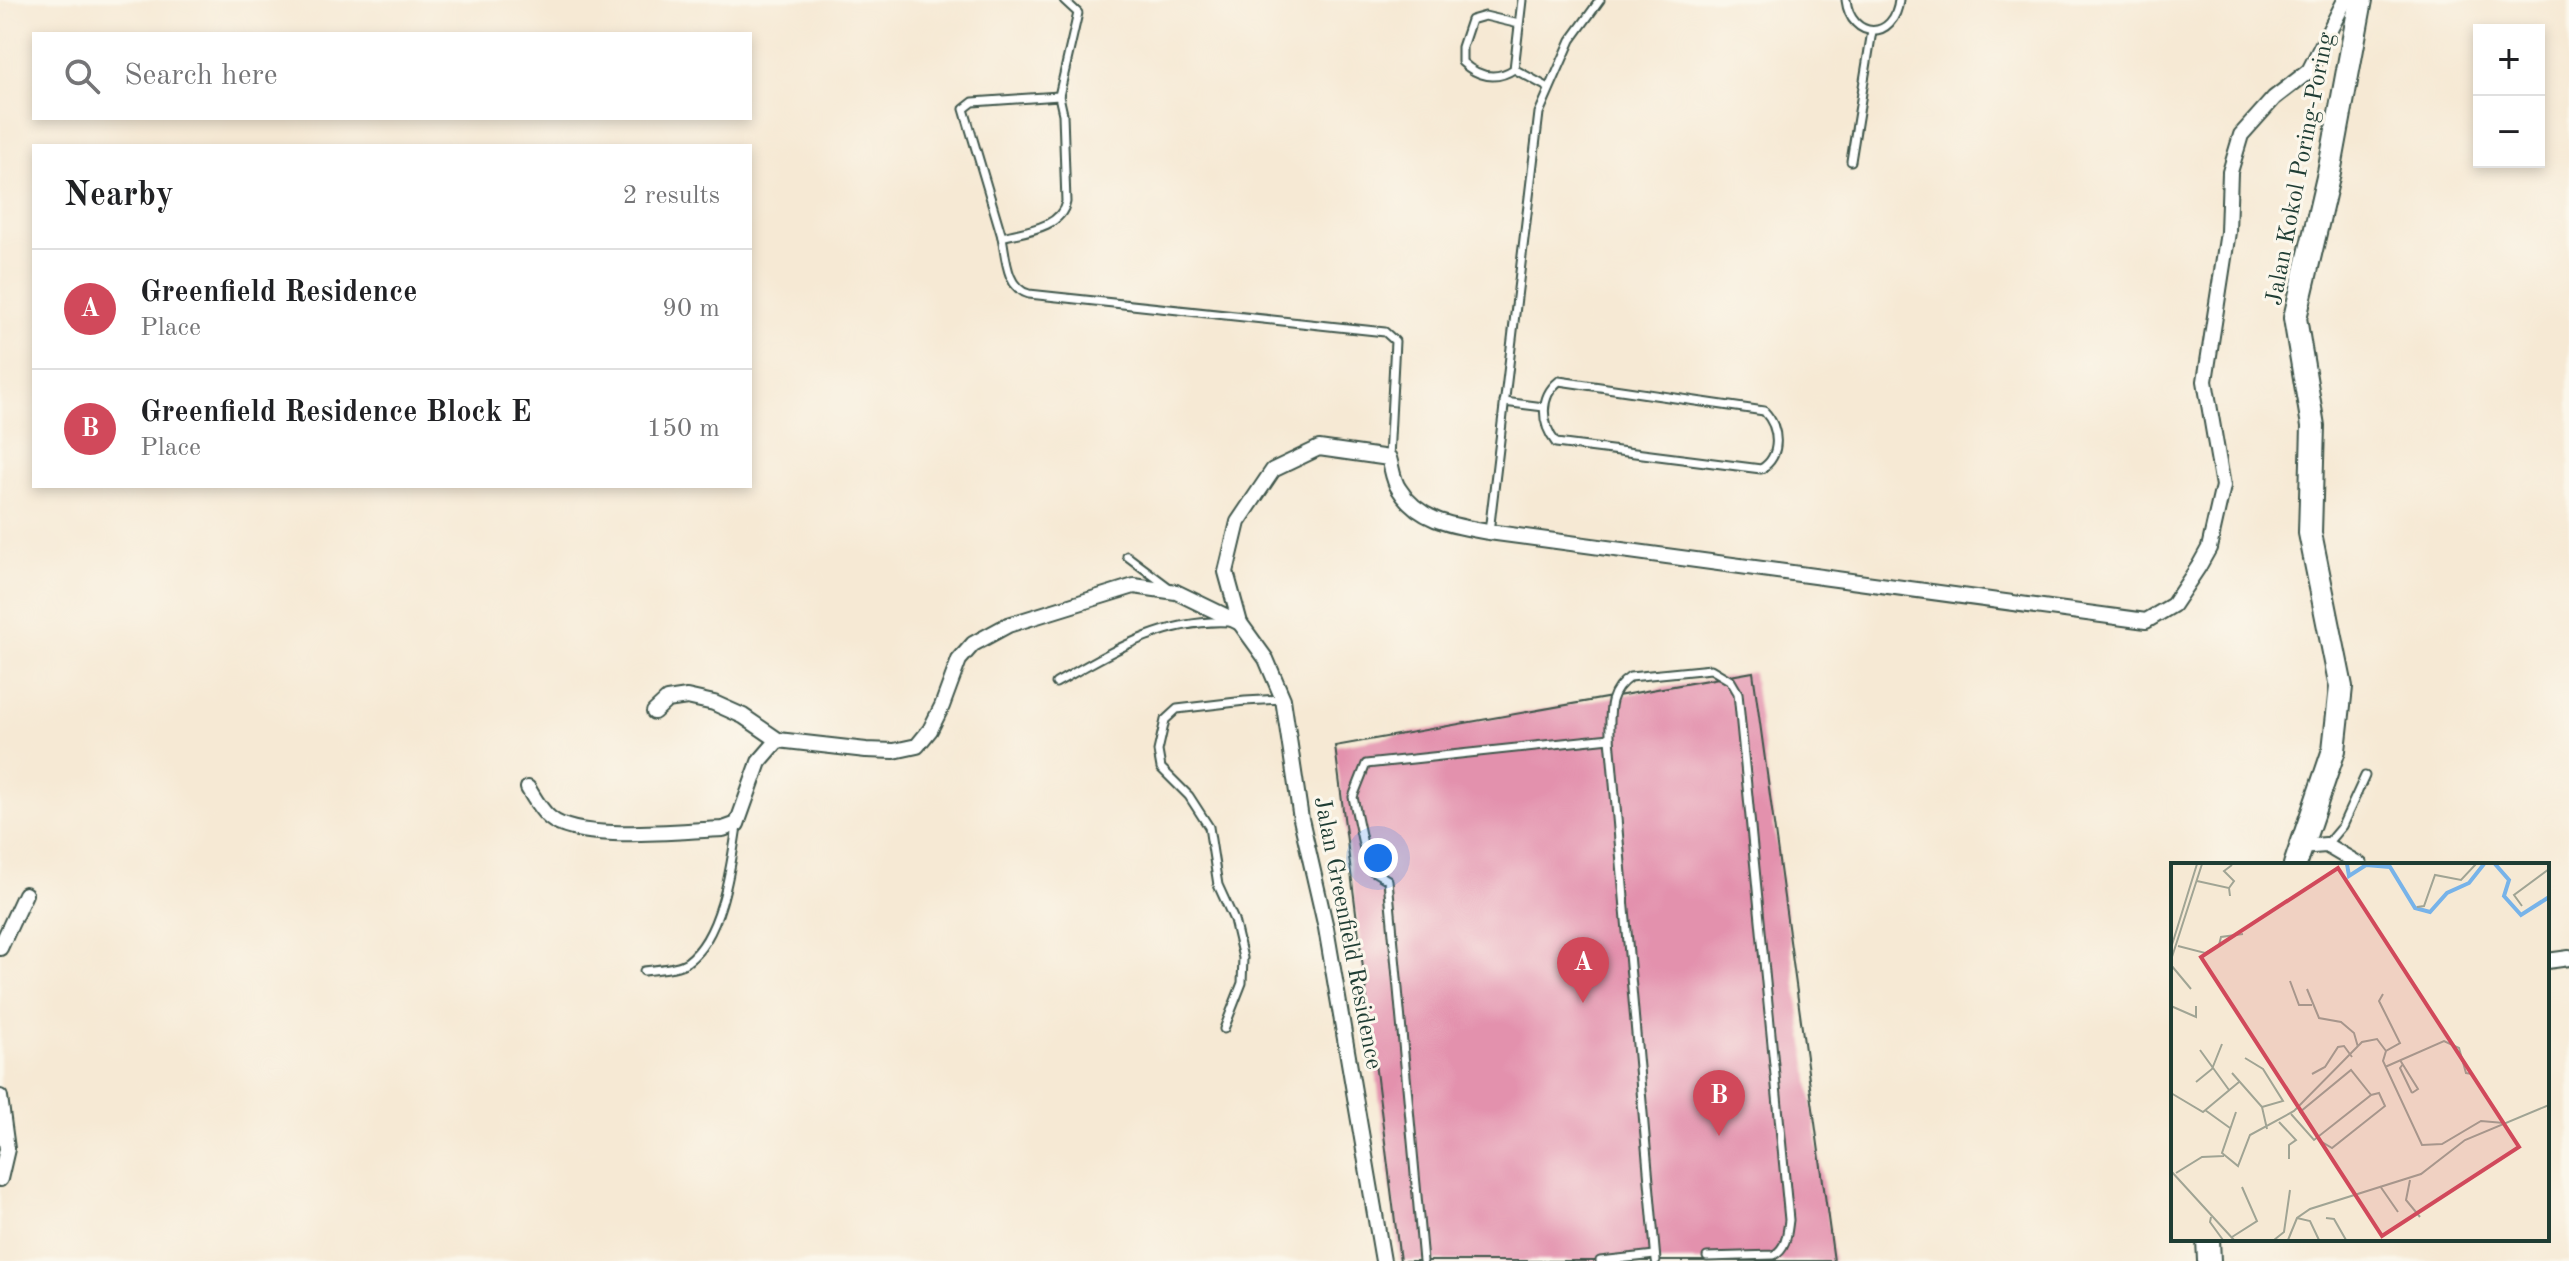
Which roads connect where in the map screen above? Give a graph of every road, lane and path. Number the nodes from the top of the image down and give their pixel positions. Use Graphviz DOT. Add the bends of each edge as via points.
graph roads {
  1 [pos="1064,0"];
  2 [pos="1522,0"];
  3 [pos="1600,0"];
  4 [pos="1846,0"];
  5 [pos="1899,0"];
  6 [pos="2345,0"];
  7 [pos="2361,0"];
  8 [pos="1519,24"];
  9 [pos="1872,31"];
  10 [pos="1514,69"];
  11 [pos="1549,88"];
  12 [pos="1059,96"];
  13 [pos="1851,161"];
  14 [pos="1002,237"];
  15 [pos="1504,402"];
  16 [pos="1544,407"];
  17 [pos="1389,458"];
  18 [pos="1489,532"];
  19 [pos="1127,556"];
  20 [pos="1176,592"];
  21 [pos="1240,623"];
  22 [pos="1056,683"];
  23 [pos="1283,699"];
  24 [pos="654,712"];
  25 [pos="1610,738"];
  26 [pos="778,740"];
  27 [pos="2365,776"];
  28 [pos="528,788"];
  29 [pos="737,824"];
  30 [pos="2326,845"];
  31 [pos="2297,856"];
  32 [pos="2357,863"];
  33 [pos="25,894"];
  34 [pos="0,948"];
  35 [pos="2569,958"];
  36 [pos="2549,961"];
  37 [pos="644,971"];
  38 [pos="1224,1029"];
  39 [pos="0,1097"];
  40 [pos="0,1179"];
  41 [pos="2208,1241"];
  42 [pos="1707,1257"];
  43 [pos="1655,1258"];
  44 [pos="1383,1261"];
  45 [pos="1423,1261"];
  46 [pos="1600,1261"];
  47 [pos="2209,1261"];
  1 -- 12 [label="lane" via="1078,13"];
  2 -- 8 [label="lane"];
  3 -- 11 [label="lane" via="1571,40"];
  4 -- 9 [label="lane" via="1857,26"];
  5 -- 9 [label="lane" via="1897,16"];
  6 -- 18 [label="street" via="2309,71 2274,98 2241,135 2230,172 2228,232 2205,381 2223,486 2209,548 2173,605 2146,621"];
  7 -- 31 [label="main road, Jalan Kokol Poring-Poring" via="2295,318 2313,426 2310,533 2341,687 2334,750"];
  8 -- 10 [label="lane"];
  8 -- 10 [label="lane" via="1485,16 1471,20 1462,47 1462,62 1471,71 1503,76"];
  9 -- 13 [label="lane"];
  10 -- 11 [label="lane"];
  11 -- 15 [label="lane" via="1534,142"];
  12 -- 14 [label="lane" via="1064,213 1051,223"];
  12 -- 14 [label="lane" via="973,102 964,109"];
  14 -- 17 [label="lane" via="1012,282 1029,294 1385,332 1395,341"];
  15 -- 16 [label="lane"];
  15 -- 18 [label="lane"];
  16 -- 16 [label="lane" via="1556,443 1761,469 1775,450 1774,421 1764,411 1559,381"];
  17 -- 18 [label="street" via="1398,488 1413,505 1438,522"];
  17 -- 21 [label="street" via="1319,448 1273,470 1238,522 1226,572"];
  19 -- 20 [label="lane"];
  20 -- 21 [label="street"];
  20 -- 26 [label="street" via="1134,586 1008,625 973,644 959,660 942,706 917,746 866,750"];
  21 -- 22 [label="lane" via="1177,625 1122,645"];
  21 -- 23 [label="street, Jalan Greenfield Residence" via="1266,659"];
  23 -- 38 [label="lane" via="1177,709 1165,720 1158,751 1161,768 1189,796 1209,827 1218,885 1234,920 1243,958 1242,983"];
  23 -- 44 [label="street, Jalan Greenfield Residence"];
  24 -- 26 [label="street" via="667,700 687,697 714,703"];
  25 -- 42 [label="lane" via="1610,702 1630,677 1711,669 1731,681 1738,693 1789,1220 1787,1238 1774,1255"];
  25 -- 43 [label="lane"];
  25 -- 45 [label="lane" via="1366,764 1353,797 1368,868 1388,880"];
  26 -- 29 [label="street" via="759,762"];
  27 -- 30 [label="lane" via="2342,826"];
  28 -- 29 [label="street" via="549,818 599,833 723,829"];
  29 -- 37 [label="lane" via="731,871 711,933 685,963"];
  30 -- 31 [label="street"];
  30 -- 32 [label="street"];
  33 -- 34 [label="street"];
  35 -- 36 [label="street"];
  39 -- 40 [label="street" via="7,1149"];
  41 -- 47 [label="main road"];
  43 -- 46 [label="lane"];
}
